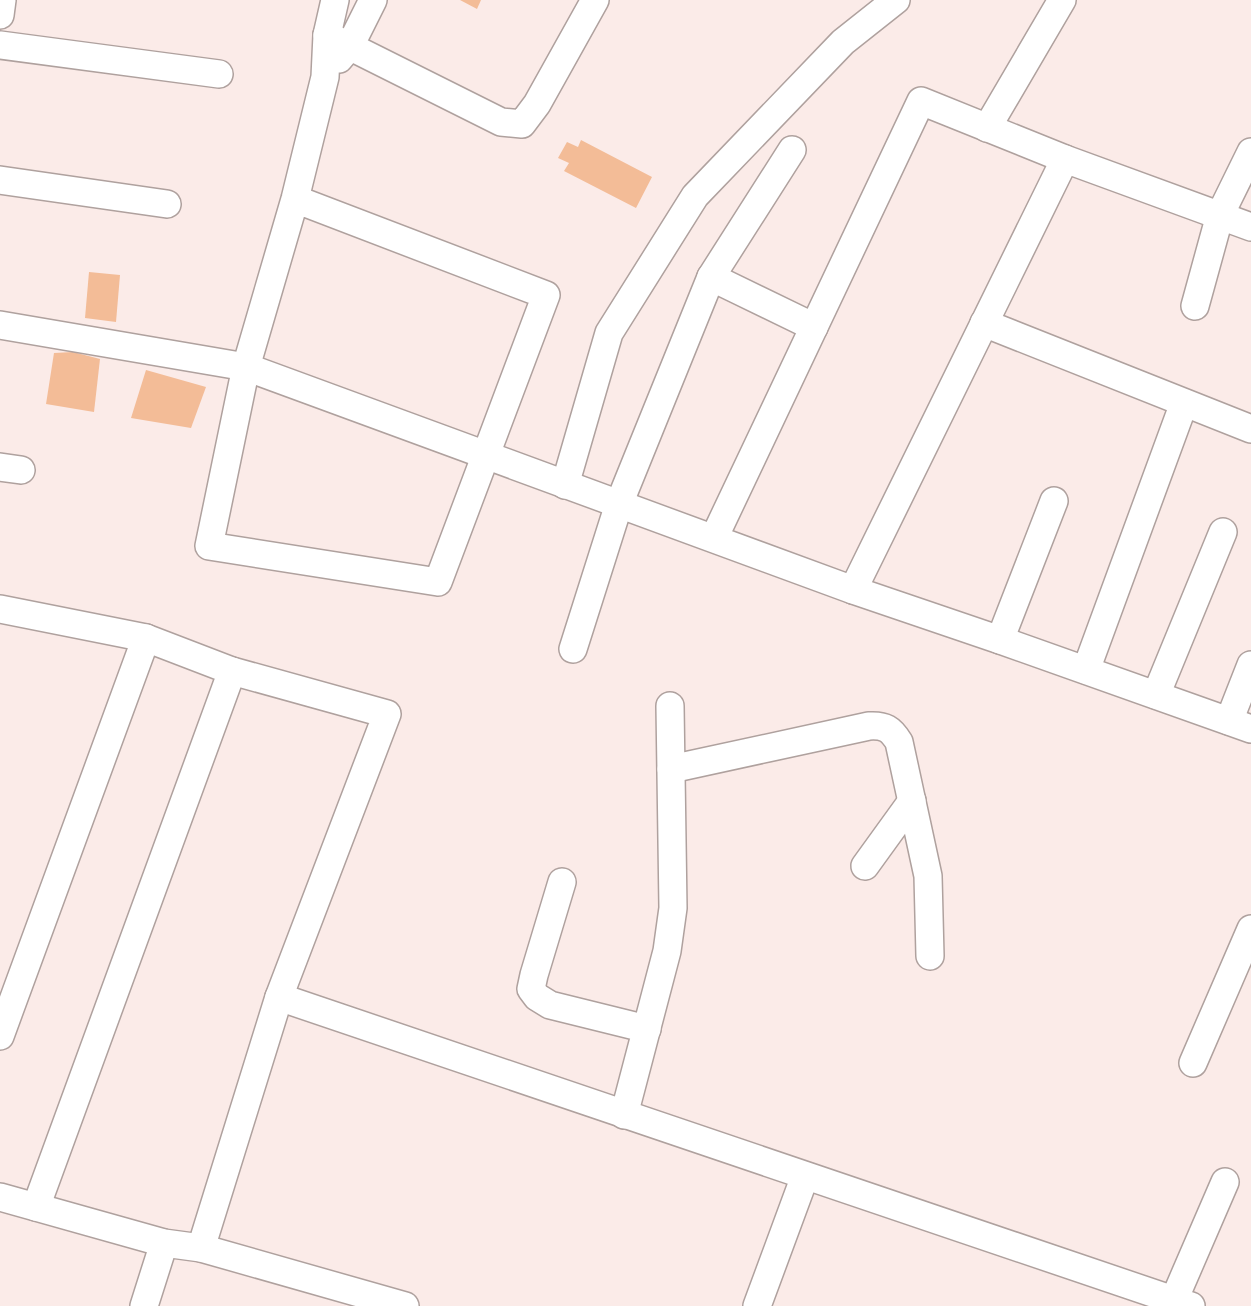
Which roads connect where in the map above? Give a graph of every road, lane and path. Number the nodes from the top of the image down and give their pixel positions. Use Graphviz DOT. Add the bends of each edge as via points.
graph roads {
  1 [pos="2,0"];
  2 [pos="335,0"];
  3 [pos="373,0"];
  4 [pos="595,0"];
  5 [pos="896,0"];
  6 [pos="1062,0"];
  7 [pos="0,15"];
  8 [pos="338,40"];
  9 [pos="0,45"];
  10 [pos="219,75"];
  11 [pos="987,128"];
  12 [pos="792,150"];
  13 [pos="1251,153"];
  14 [pos="1065,159"];
  15 [pos="0,180"];
  16 [pos="295,199"];
  17 [pos="167,204"];
  18 [pos="1220,216"];
  19 [pos="1251,227"];
  20 [pos="711,277"];
  21 [pos="1195,306"];
  22 [pos="984,323"];
  23 [pos="0,325"];
  24 [pos="814,327"];
  25 [pos="246,367"];
  26 [pos="1184,403"];
  27 [pos="1251,429"];
  28 [pos="485,457"];
  29 [pos="564,485"];
  30 [pos="1054,501"];
  31 [pos="619,504"];
  32 [pos="1223,532"];
  33 [pos="714,538"];
  34 [pos="852,590"];
  35 [pos="0,609"];
  36 [pos="146,639"];
  37 [pos="1000,640"];
  38 [pos="573,649"];
  39 [pos="1251,666"];
  40 [pos="1086,670"];
  41 [pos="231,671"];
  42 [pos="1156,695"];
  43 [pos="670,706"];
  44 [pos="1240,725"];
  45 [pos="671,769"];
  46 [pos="912,801"];
  47 [pos="865,866"];
  48 [pos="562,882"];
  49 [pos="1251,929"];
  50 [pos="930,957"];
  51 [pos="279,997"];
  52 [pos="647,1029"];
  53 [pos="0,1036"];
  54 [pos="1193,1063"];
  55 [pos="624,1115"];
  56 [pos="805,1176"];
  57 [pos="1225,1182"];
  58 [pos="0,1197"];
  59 [pos="36,1207"];
  60 [pos="164,1243"];
  61 [pos="201,1248"];
  62 [pos="1182,1303"];
  63 [pos="144,1306"];
  64 [pos="405,1306"];
  65 [pos="757,1306"];
  1 -- 7 [label="street"];
  2 -- 8 [label="street"];
  3 -- 8 [label="street"];
  4 -- 8 [label="street" via="522,124 501,122"];
  5 -- 29 [label="street" via="843,42 695,196 609,333"];
  6 -- 11 [label="street"];
  8 -- 16 [label="street"];
  9 -- 10 [label="street"];
  11 -- 14 [label="street"];
  11 -- 24 [label="street" via="921,101"];
  12 -- 20 [label="street"];
  13 -- 18 [label="street"];
  14 -- 18 [label="street"];
  14 -- 22 [label="street"];
  15 -- 17 [label="street"];
  16 -- 25 [label="street"];
  16 -- 28 [label="street" via="546,295"];
  18 -- 19 [label="street"];
  18 -- 21 [label="street"];
  20 -- 24 [label="street"];
  20 -- 31 [label="street"];
  22 -- 26 [label="street"];
  22 -- 34 [label="street"];
  23 -- 25 [label="street"];
  24 -- 33 [label="street"];
  25 -- 28 [label="street"];
  25 -- 28 [label="street" via="209,546 438,582"];
  26 -- 27 [label="street"];
  26 -- 40 [label="street"];
  28 -- 29 [label="street"];
  29 -- 31 [label="street"];
  30 -- 37 [label="street"];
  31 -- 33 [label="street"];
  31 -- 38 [label="street"];
  32 -- 42 [label="street"];
  33 -- 34 [label="street"];
  34 -- 37 [label="street"];
  35 -- 36 [label="street"];
  36 -- 41 [label="street"];
  36 -- 53 [label="street"];
  37 -- 40 [label="street"];
  39 -- 44 [label="street"];
  40 -- 42 [label="street"];
  41 -- 51 [label="street" via="387,714"];
  41 -- 59 [label="street"];
  42 -- 44 [label="street"];
  43 -- 45 [label="street"];
  45 -- 46 [label="street" via="880,725 892,731 899,742"];
  45 -- 52 [label="street" via="673,908 667,951"];
  46 -- 47 [label="street"];
  46 -- 50 [label="street" via="928,876"];
  48 -- 52 [label="street" via="531,989 550,1005"];
  49 -- 54 [label="street"];
  51 -- 55 [label="street"];
  51 -- 61 [label="street"];
  52 -- 55 [label="street"];
  55 -- 56 [label="street"];
  56 -- 62 [label="street"];
  56 -- 65 [label="street"];
  57 -- 62 [label="street"];
  58 -- 59 [label="street"];
  59 -- 60 [label="street"];
  60 -- 61 [label="street"];
  60 -- 63 [label="street"];
  61 -- 64 [label="street"];
}
